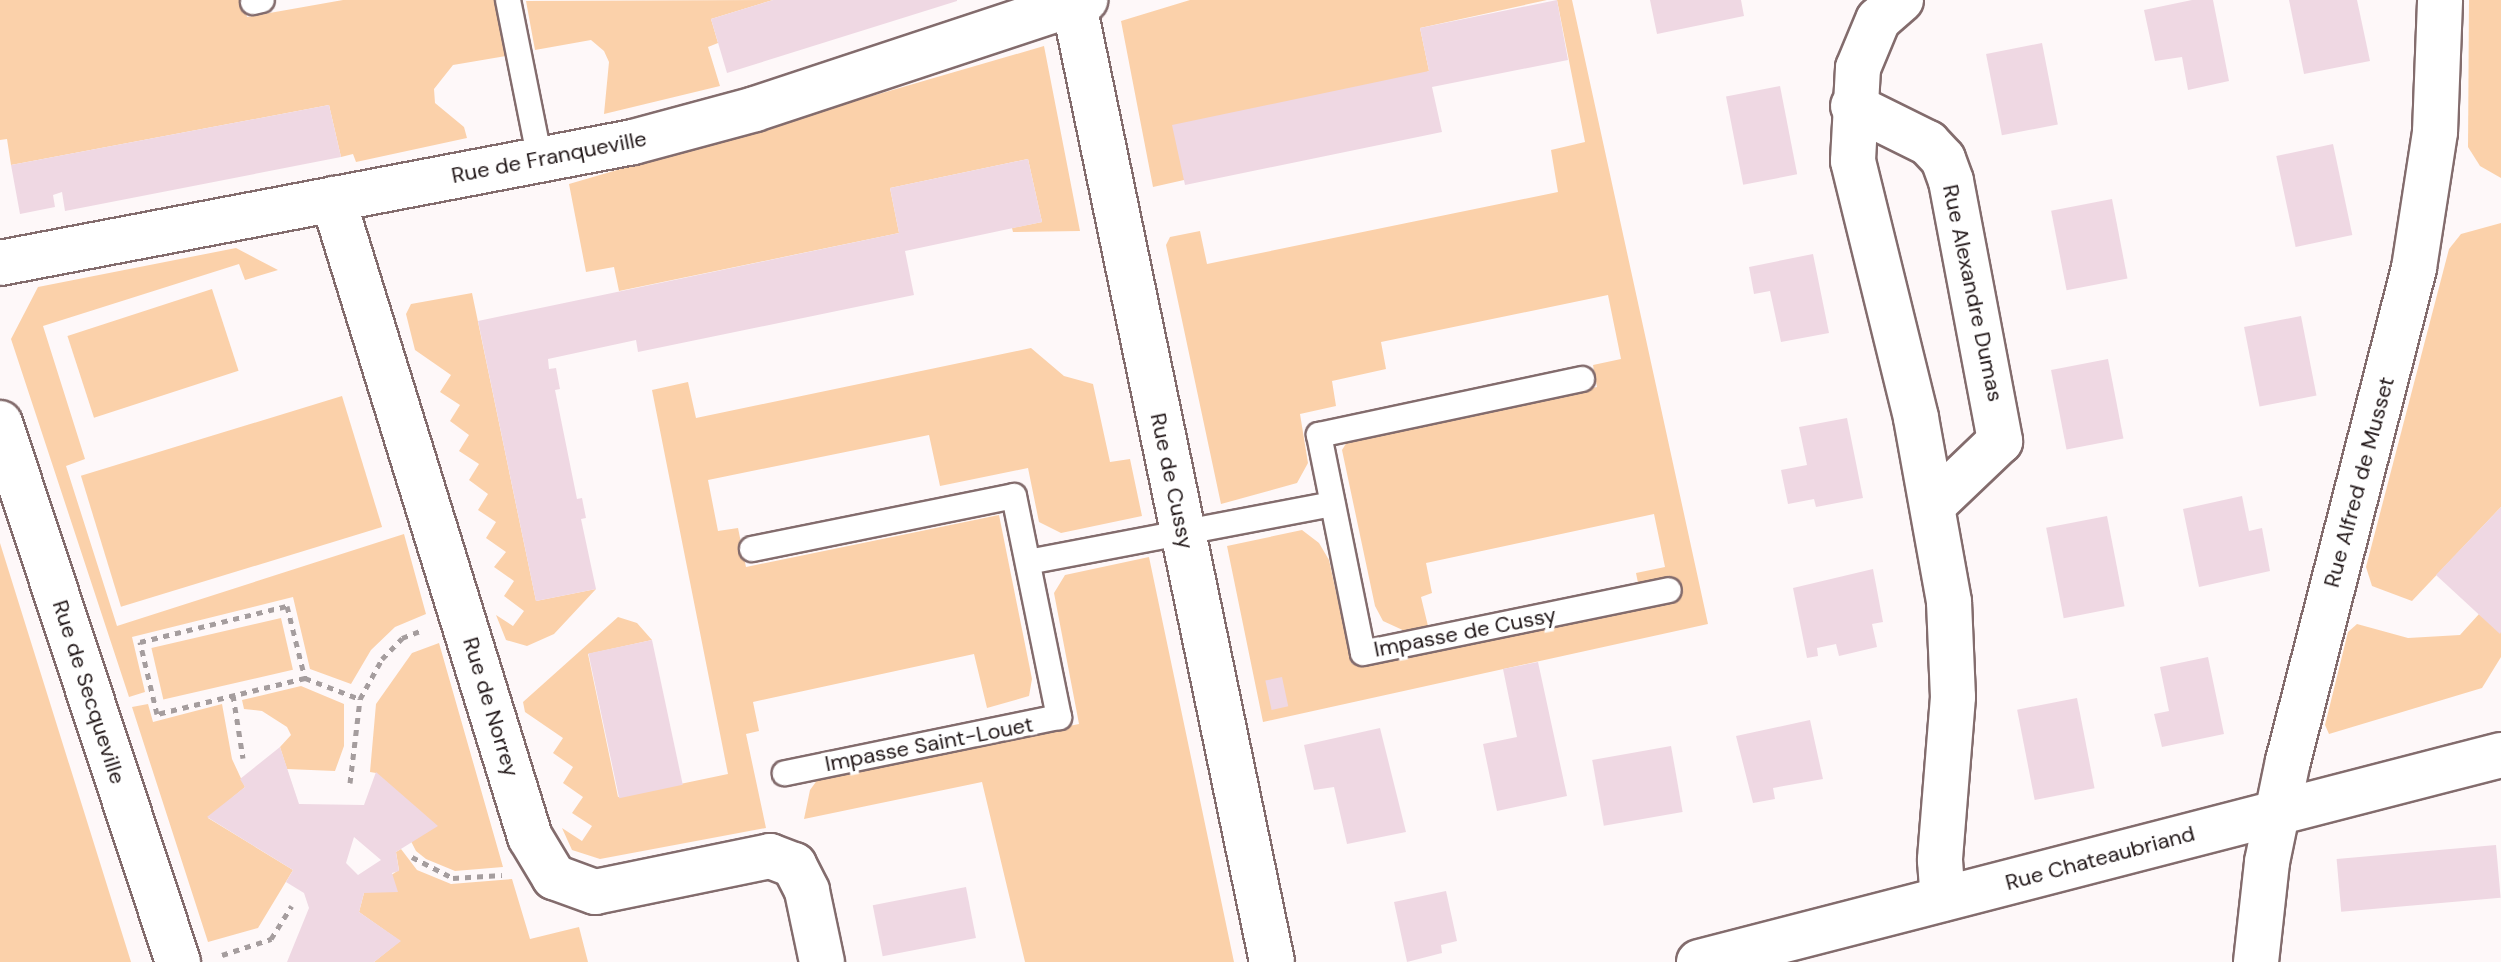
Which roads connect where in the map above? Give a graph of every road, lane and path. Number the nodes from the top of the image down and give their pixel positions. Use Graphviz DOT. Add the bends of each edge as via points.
graph roads {
  1 [pos="508,0"];
  2 [pos="1901,0"];
  3 [pos="2440,0"];
  4 [pos="1077,1"];
  5 [pos="1853,106"];
  6 [pos="540,160"];
  7 [pos="333,199"];
  8 [pos="0,263"];
  9 [pos="1582,379"];
  10 [pos="0,423"];
  11 [pos="1333,504"];
  12 [pos="1934,504"];
  13 [pos="1183,535"];
  14 [pos="752,549"];
  15 [pos="1028,562"];
  16 [pos="1669,590"];
  17 [pos="427,629"];
  18 [pos="305,678"];
  19 [pos="233,695"];
  20 [pos="360,699"];
  21 [pos="2501,755"];
  22 [pos="243,758"];
  23 [pos="785,773"];
  24 [pos="350,783"];
  25 [pos="2277,812"];
  26 [pos="412,857"];
  27 [pos="514,871"];
  28 [pos="1943,899"];
  29 [pos="292,906"];
  30 [pos="198,959"];
  31 [pos="1717,960"];
  32 [pos="822,962"];
  33 [pos="1272,962"];
  34 [pos="2256,962"];
  1 -- 6 [label="lane"];
  2 -- 5 [label="street" via="1878,20 1866,45"];
  3 -- 25 [label="street, Rue Alfred de Musset" via="2435,132 2414,268"];
  4 -- 6 [label="street, Rue de Franqueville" via="755,109"];
  4 -- 13 [label="street, Rue de Cussy"];
  5 -- 12 [label="street" via="1853,161"];
  5 -- 12 [label="street, Rue Alexandre Dumas" via="1928,143 1943,159 1954,196 2000,441"];
  6 -- 7 [label="street, Rue de Franqueville"];
  7 -- 8 [label="street, Rue de Franqueville"];
  7 -- 32 [label="street, Rue de Norrey" via="530,837 554,877 595,892 770,856 794,865 801,878"];
  9 -- 11 [label="lane, Impasse de Cussy" via="1319,435"];
  10 -- 30 [label="street, Rue de Secqueville"];
  11 -- 13 [label="lane"];
  11 -- 16 [label="lane, Impasse de Cussy" via="1363,653"];
  12 -- 28 [label="street" via="1949,602 1953,697 1940,860"];
  13 -- 15 [label="lane" via="1146,536"];
  13 -- 33 [label="street, Rue de Cussy"];
  14 -- 15 [label="lane, Impasse Saint-Louet" via="1014,496"];
  15 -- 23 [label="lane, Impasse Saint-Louet" via="1059,717"];
  17 -- 20 [label="path" via="392,649"];
  18 -- 19 [label="path"];
  18 -- 19 [label="path" via="287,606 140,642 157,714"];
  18 -- 20 [label="path"];
  19 -- 22 [label="path"];
  20 -- 24 [label="path"];
  21 -- 25 [label="street, Rue Chateaubriand"];
  25 -- 28 [label="street, Rue Chateaubriand"];
  25 -- 34 [label="street, Rue Alfred de Musset"];
  26 -- 27 [label="path" via="453,878"];
  28 -- 31 [label="street, Rue Chateaubriand"];
  29 -- 30 [label="path" via="271,939"];
}
